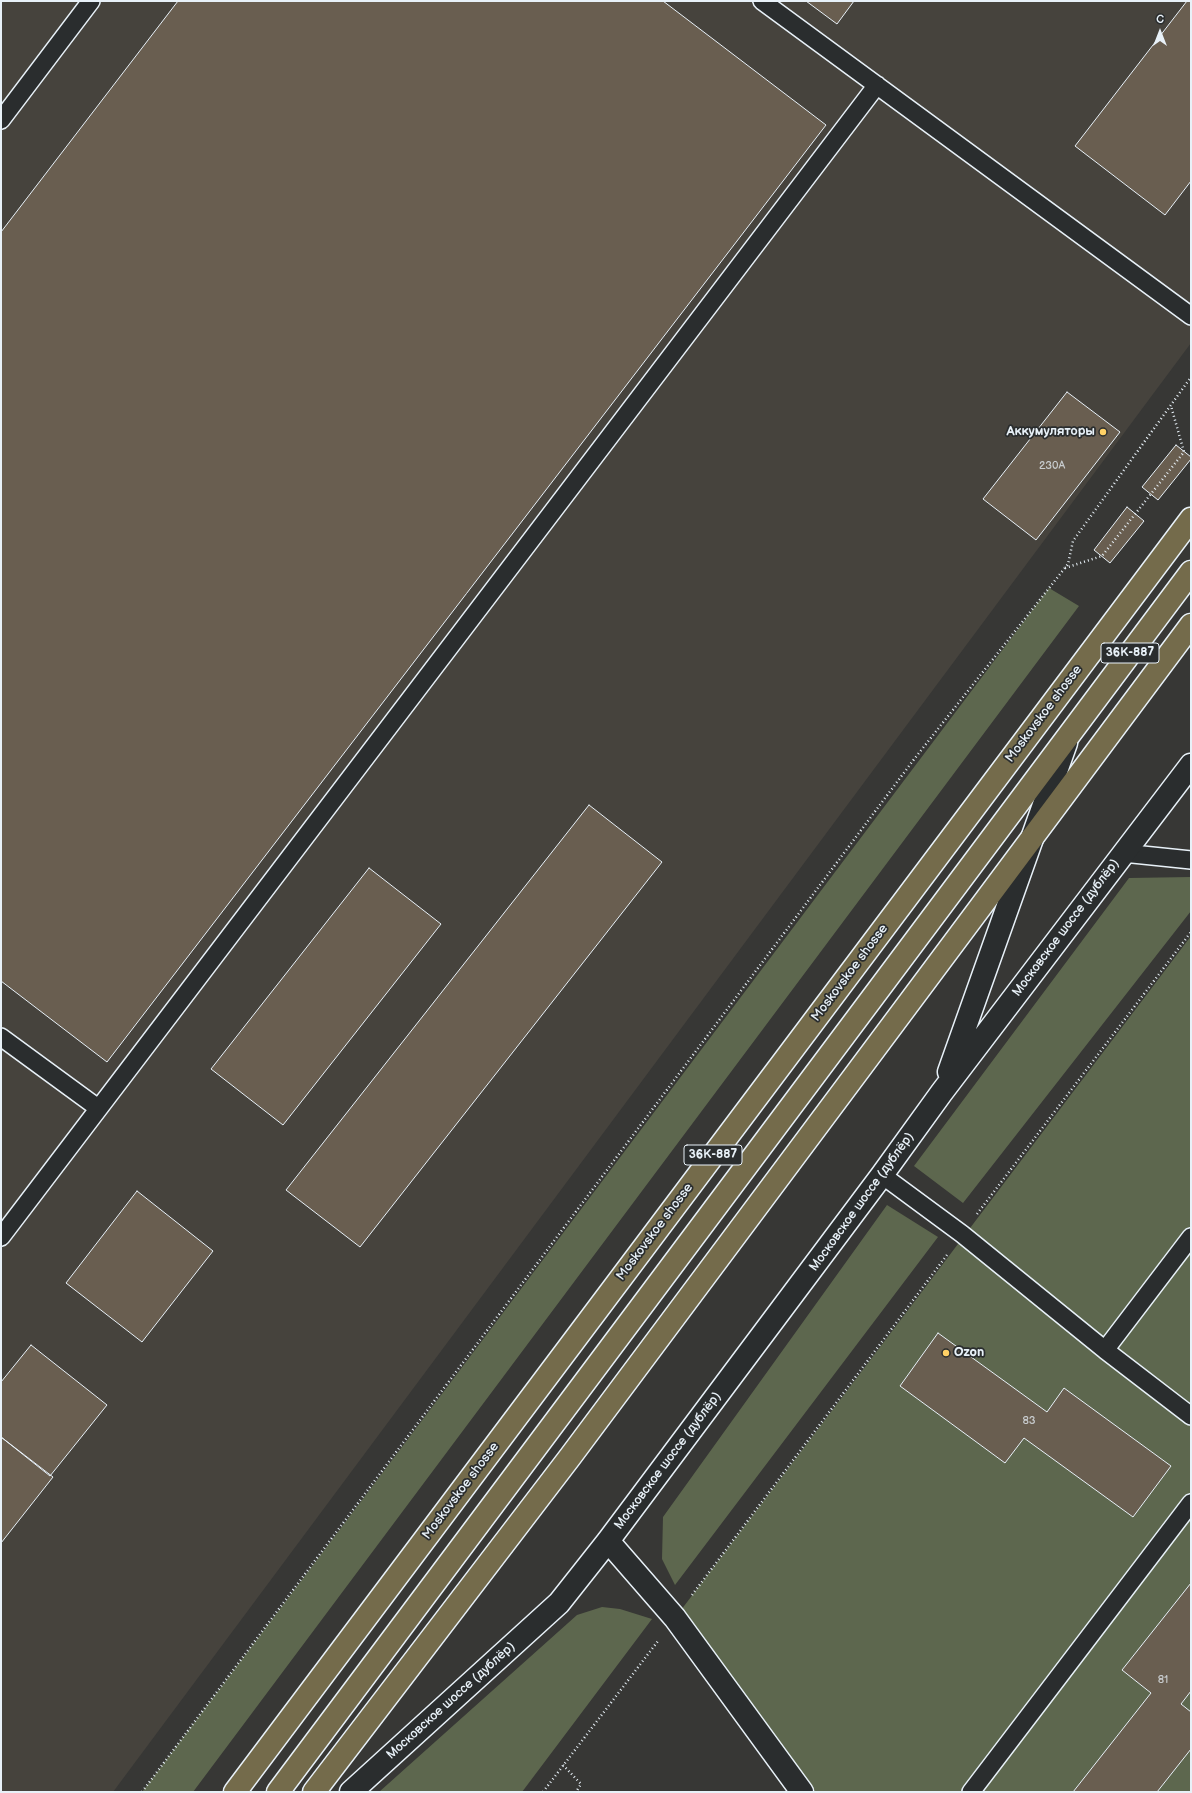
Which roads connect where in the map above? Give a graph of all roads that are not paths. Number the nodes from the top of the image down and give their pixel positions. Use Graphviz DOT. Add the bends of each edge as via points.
graph roads {
  1 [pos="91,1"];
  2 [pos="762,1"];
  3 [pos="877,85"];
  4 [pos="1,120"];
  5 [pos="1191,316"];
  6 [pos="1191,519"];
  7 [pos="1191,572"];
  8 [pos="1191,625"];
  9 [pos="1069,733"];
  10 [pos="1191,765"];
  11 [pos="1032,838"];
  12 [pos="1123,853"];
  13 [pos="1191,860"];
  14 [pos="1,1037"];
  15 [pos="942,1092"];
  16 [pos="98,1108"];
  17 [pos="882,1176"];
  18 [pos="1,1237"];
  19 [pos="1191,1237"];
  20 [pos="1105,1350"];
  21 [pos="1191,1416"];
  22 [pos="1191,1503"];
  23 [pos="608,1541"];
  24 [pos="235,1792"];
  25 [pos="278,1792"];
  26 [pos="314,1792"];
  27 [pos="351,1792"];
  28 [pos="802,1792"];
  29 [pos="970,1792"];
  1 -- 4 [label="lane"];
  2 -- 3 [label="lane"];
  3 -- 5 [label="lane"];
  3 -- 16 [label="lane"];
  6 -- 24 [label="main road, Moskovskoe shosse / 36К-887"];
  7 -- 9 [label="main road, 36К-887"];
  8 -- 11 [label="main road, 36К-887"];
  9 -- 11 [label="street, Московское шоссе (дублёр)"];
  9 -- 25 [label="main road, 36К-887"];
  10 -- 12 [label="street, Московское шоссе (дублёр)"];
  11 -- 15 [label="street, Московское шоссе (дублёр)"];
  11 -- 26 [label="main road, 36К-887" via="570,1457"];
  12 -- 13 [label="lane"];
  12 -- 15 [label="street, Московское шоссе (дублёр)"];
  14 -- 16 [label="lane"];
  15 -- 17 [label="street, Московское шоссе (дублёр)"];
  16 -- 18 [label="lane"];
  17 -- 20 [label="lane" via="962,1234"];
  17 -- 23 [label="street, Московское шоссе (дублёр)"];
  19 -- 20 [label="lane"];
  20 -- 21 [label="lane"];
  22 -- 29 [label="lane"];
  23 -- 27 [label="street, Московское шоссе (дублёр)" via="559,1603"];
  23 -- 28 [label="street" via="675,1618"];
}
